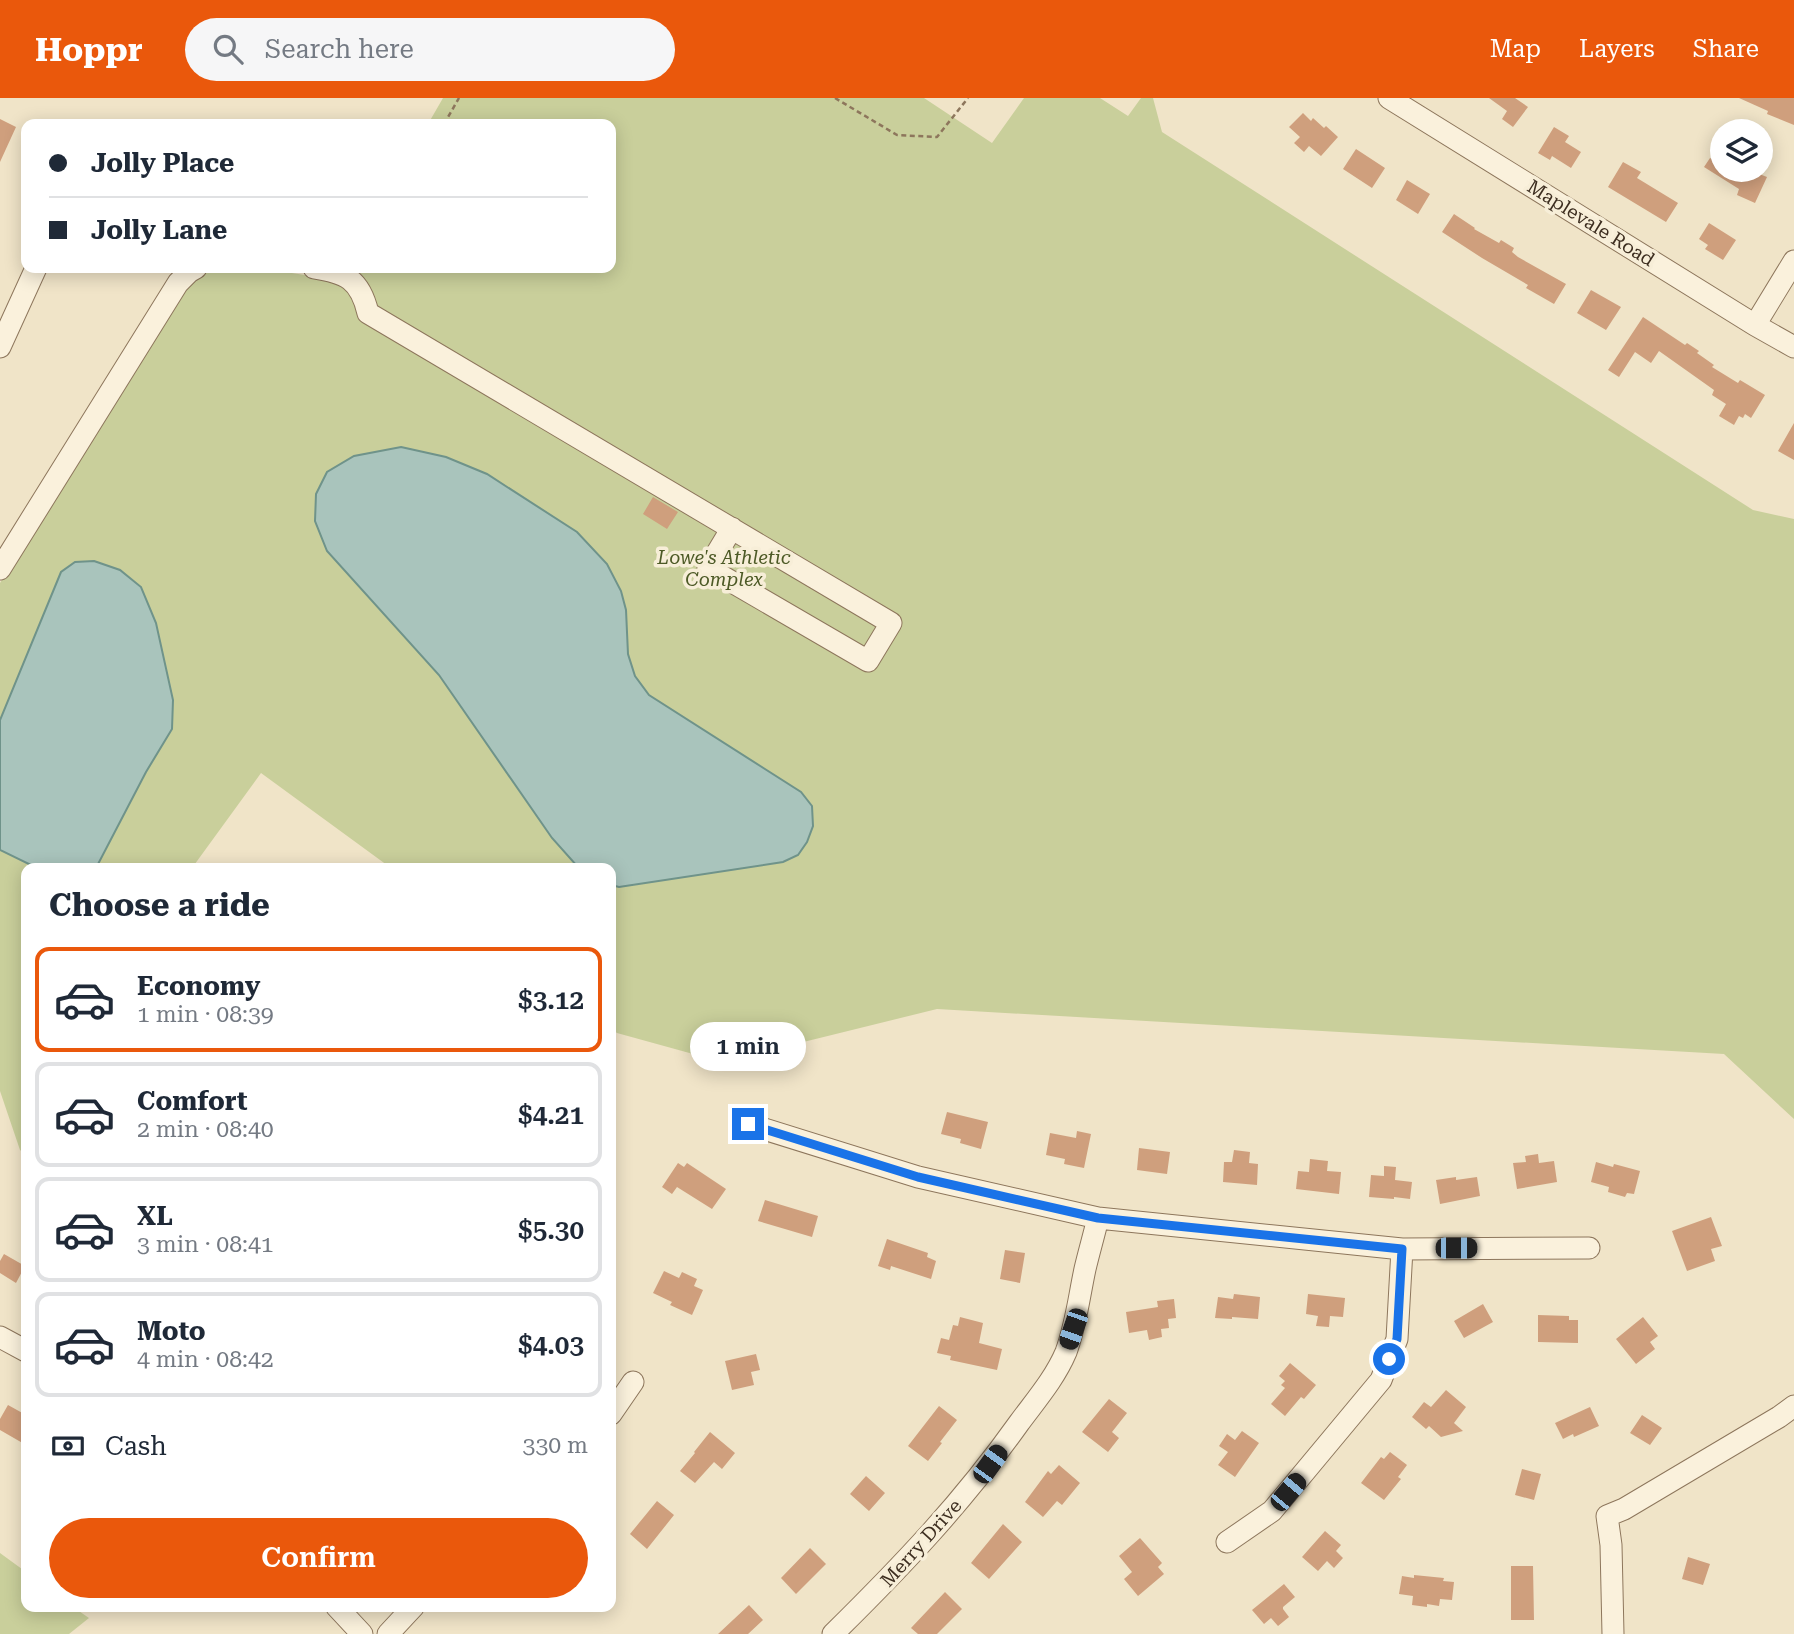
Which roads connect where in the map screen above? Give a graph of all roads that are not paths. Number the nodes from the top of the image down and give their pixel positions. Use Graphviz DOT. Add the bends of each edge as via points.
graph roads {
  1 [pos="1389,98"];
  2 [pos="1794,261"];
  3 [pos="34,273"];
  4 [pos="188,273"];
  5 [pos="336,273"];
  6 [pos="1755,325"];
  7 [pos="1794,347"];
  8 [pos="0,348"];
  9 [pos="732,528"];
  10 [pos="0,569"];
  11 [pos="748,1124"];
  12 [pos="1098,1218"];
  13 [pos="1589,1248"];
  14 [pos="1402,1249"];
  15 [pos="0,1337"];
  16 [pos="21,1348"];
  17 [pos="633,1382"];
  18 [pos="1794,1406"];
  19 [pos="616,1407"];
  20 [pos="1227,1542"];
  21 [pos="342,1612"];
  22 [pos="408,1612"];
  23 [pos="362,1634"];
  24 [pos="388,1634"];
  25 [pos="833,1634"];
  26 [pos="1613,1634"];
  1 -- 6 [label="street, Maplevale Road"];
  2 -- 6 [label="street"];
  3 -- 8 [label="street"];
  4 -- 10 [label="street"];
  5 -- 9 [label="street" via="355,283 368,313"];
  6 -- 7 [label="street, Maplevale Road"];
  9 -- 9 [label="street" via="708,568 868,661 891,623"];
  11 -- 12 [label="street" via="918,1177"];
  12 -- 14 [label="street"];
  12 -- 25 [label="street, Merry Drive" via="1073,1329 1053,1377 951,1512"];
  13 -- 14 [label="street"];
  14 -- 20 [label="street" via="1397,1339 1381,1380 1272,1511"];
  15 -- 16 [label="street"];
  17 -- 19 [label="street"];
  18 -- 26 [label="street" via="1607,1516"];
  21 -- 23 [label="street"];
  22 -- 24 [label="street"];
}
